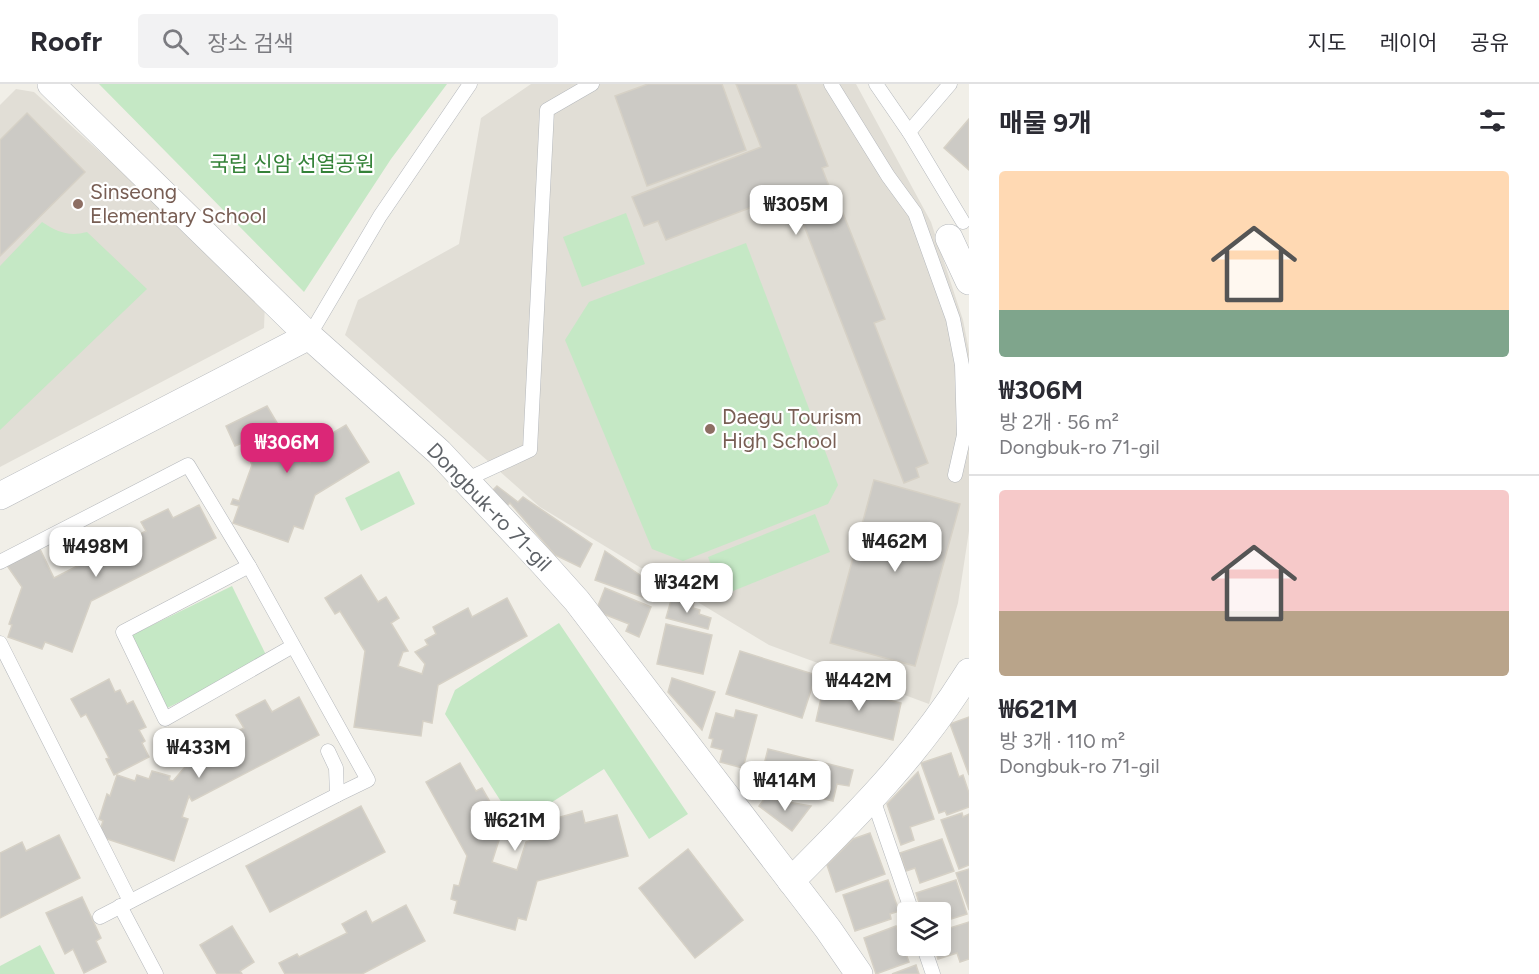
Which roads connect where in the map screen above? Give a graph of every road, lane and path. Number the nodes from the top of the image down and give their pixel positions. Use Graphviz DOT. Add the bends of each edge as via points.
graph roads {
  1 [pos="51,84"];
  2 [pos="470,84"];
  3 [pos="592,84"];
  4 [pos="831,84"];
  5 [pos="876,84"];
  6 [pos="950,84"];
  7 [pos="909,132"];
  8 [pos="960,225"];
  9 [pos="969,281"];
  10 [pos="309,336"];
  11 [pos="956,474"];
  12 [pos="463,481"];
  13 [pos="0,496"];
  14 [pos="0,562"];
  15 [pos="249,566"];
  16 [pos="0,643"];
  17 [pos="293,646"];
  18 [pos="969,672"];
  19 [pos="328,751"];
  20 [pos="337,795"];
  21 [pos="873,799"];
  22 [pos="790,881"];
  23 [pos="909,902"];
  24 [pos="125,904"];
  25 [pos="100,917"];
  26 [pos="927,956"];
  27 [pos="156,974"];
  28 [pos="859,974"];
  29 [pos="933,974"];
  1 -- 10 [label="street, Dongbuk-ro 71-gil"];
  2 -- 10 [label="lane" via="380,216"];
  3 -- 12 [label="lane" via="548,110 530,450"];
  4 -- 11 [label="lane" via="915,213 952,319 962,365 964,435"];
  5 -- 7 [label="lane"];
  6 -- 7 [label="lane"];
  7 -- 8 [label="lane"];
  8 -- 9 [label="street"];
  10 -- 12 [label="street, Dongbuk-ro 71-gil" via="439,452"];
  10 -- 13 [label="street"];
  12 -- 22 [label="street, Dongbuk-ro 71-gil" via="577,601"];
  14 -- 15 [label="lane" via="188,465"];
  15 -- 17 [label="lane"];
  15 -- 17 [label="lane" via="123,632 165,719"];
  16 -- 24 [label="lane"];
  17 -- 20 [label="lane" via="368,780"];
  18 -- 21 [label="street" via="939,720"];
  19 -- 20 [label="lane" via="336,768"];
  20 -- 24 [label="lane"];
  21 -- 22 [label="street"];
  21 -- 23 [label="lane"];
  22 -- 28 [label="street, Dongbuk-ro 71-gil"];
  24 -- 25 [label="lane"];
  24 -- 27 [label="lane"];
  26 -- 29 [label="lane"];
}
